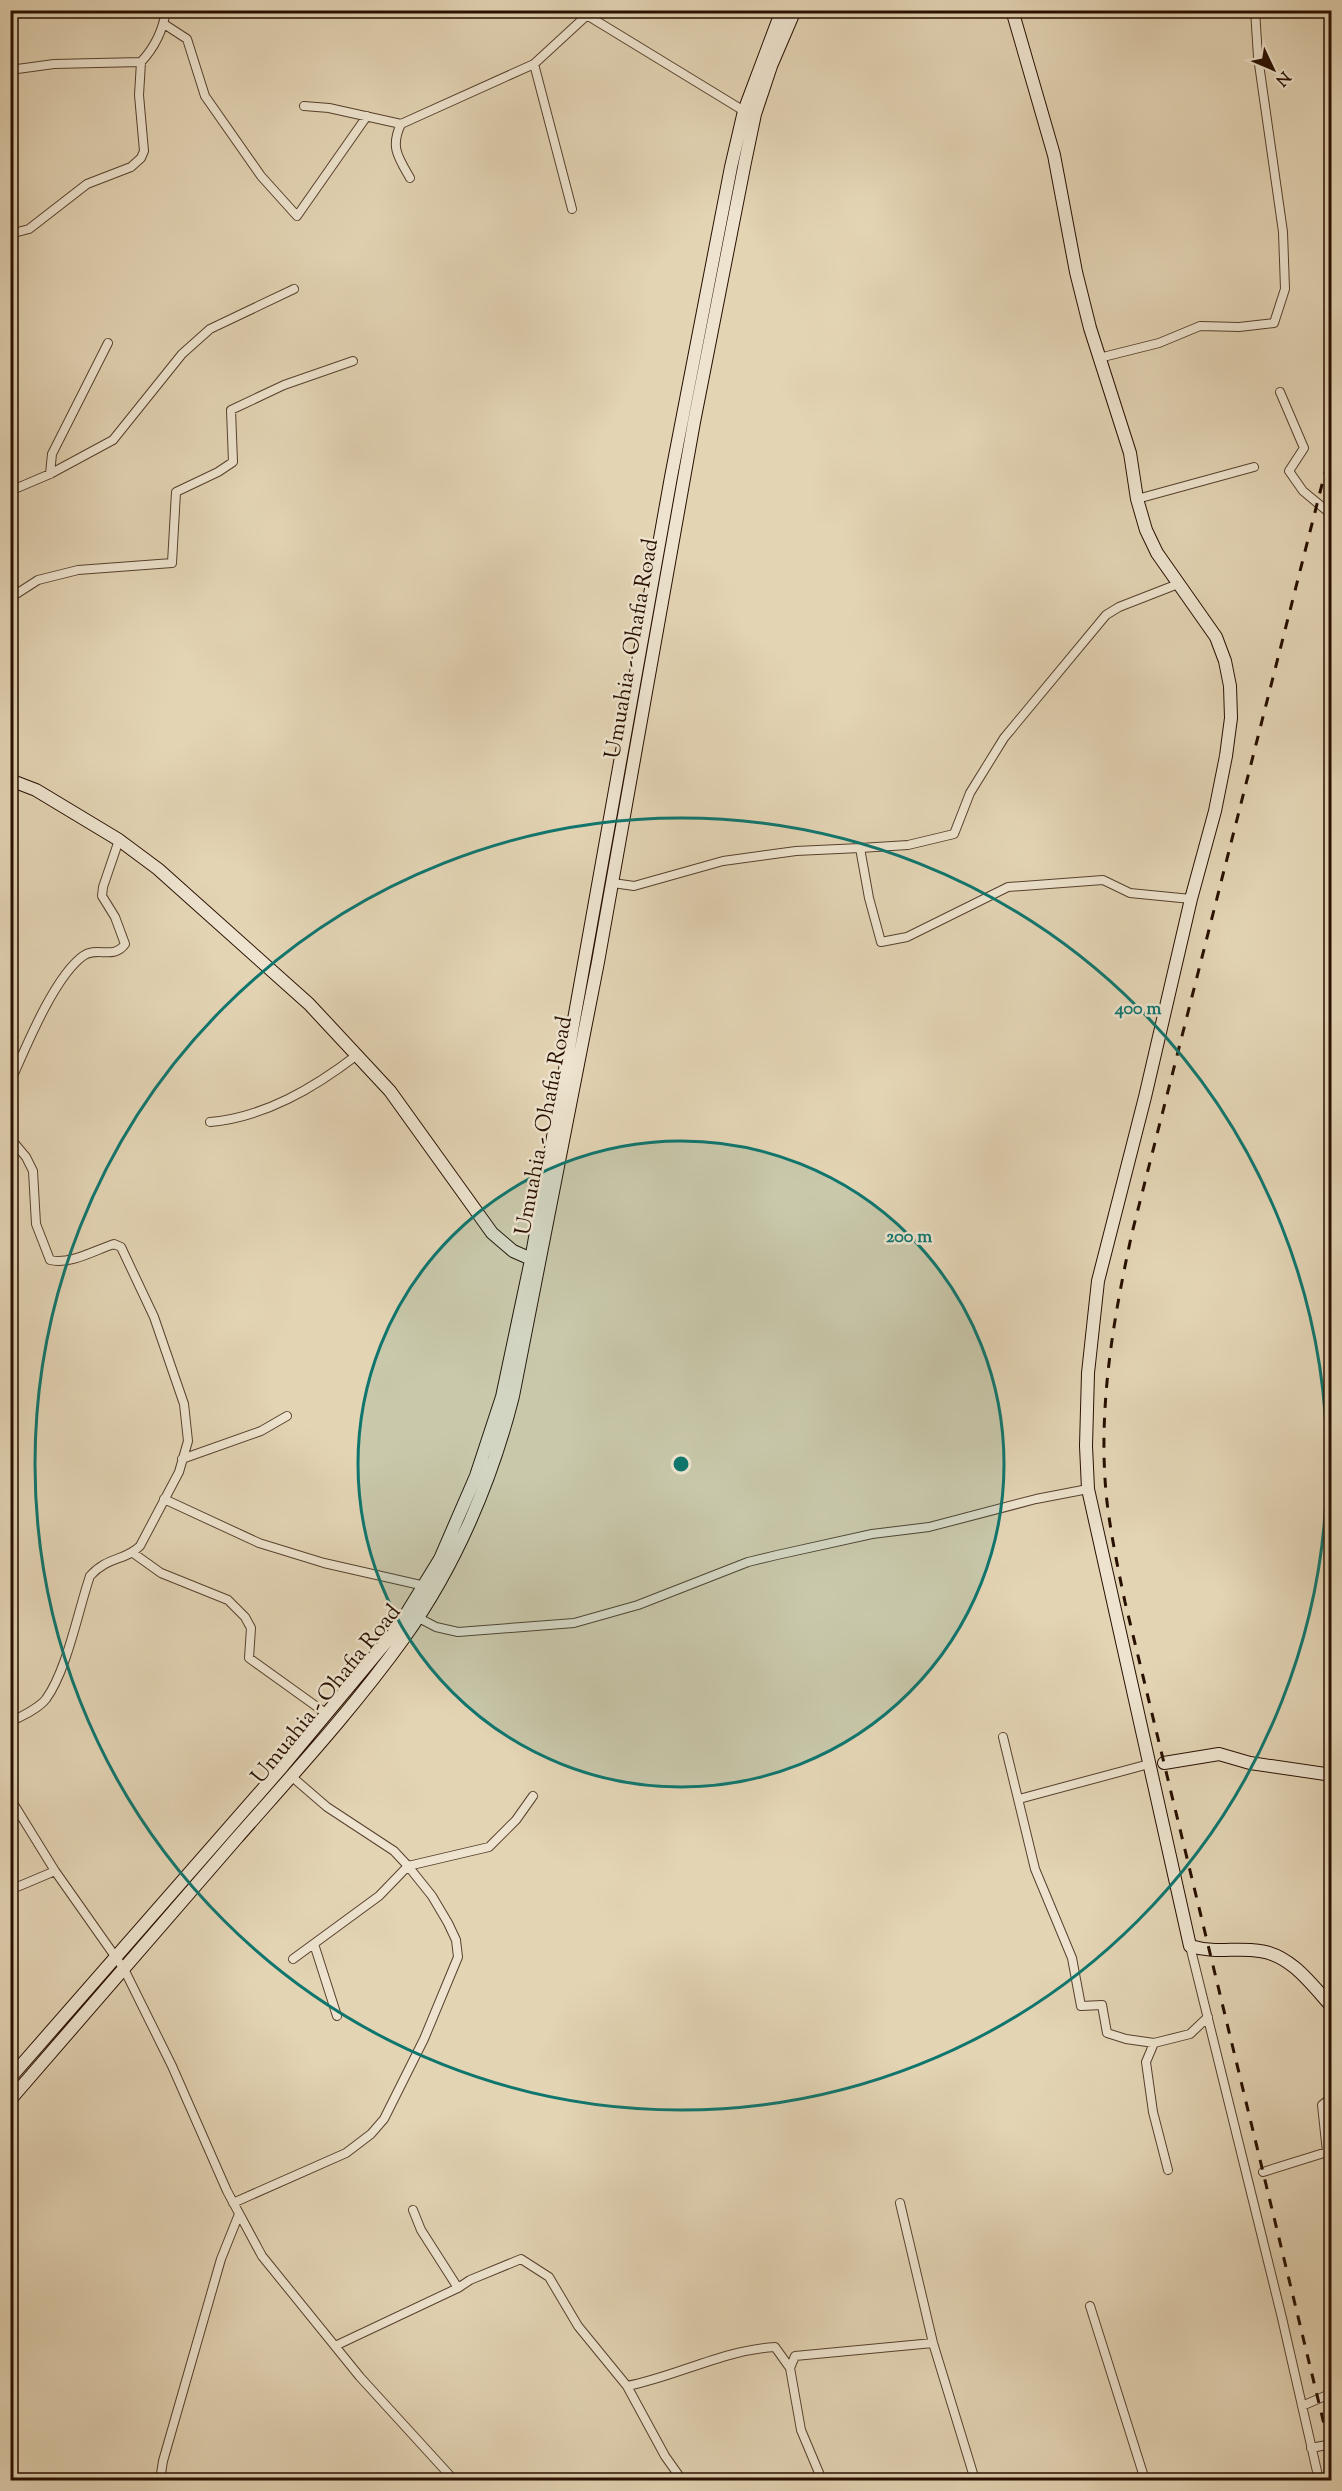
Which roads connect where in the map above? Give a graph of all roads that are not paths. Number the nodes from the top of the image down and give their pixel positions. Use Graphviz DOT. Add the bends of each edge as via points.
graph roads {
  1 [pos="166,10"];
  2 [pos="782,10"];
  3 [pos="795,10"];
  4 [pos="1012,10"];
  5 [pos="1255,10"];
  6 [pos="583,14"];
  7 [pos="164,24"];
  8 [pos="141,62"];
  9 [pos="534,64"];
  10 [pos="10,70"];
  11 [pos="304,106"];
  12 [pos="744,111"];
  13 [pos="367,116"];
  14 [pos="401,123"];
  15 [pos="737,169"];
  16 [pos="410,178"];
  17 [pos="572,209"];
  18 [pos="10,234"];
  19 [pos="294,289"];
  20 [pos="108,343"];
  21 [pos="1100,358"];
  22 [pos="353,361"];
  23 [pos="1280,392"];
  24 [pos="1254,466"];
  25 [pos="50,474"];
  26 [pos="10,491"];
  27 [pos="1332,498"];
  28 [pos="1137,499"];
  29 [pos="1330,513"];
  30 [pos="1179,584"];
  31 [pos="10,598"];
  32 [pos="10,780"];
  33 [pos="119,840"];
  34 [pos="860,848"];
  35 [pos="613,883"];
  36 [pos="1191,899"];
  37 [pos="357,1055"];
  38 [pos="10,1083"];
  39 [pos="210,1122"];
  40 [pos="10,1138"];
  41 [pos="535,1261"];
  42 [pos="287,1416"];
  43 [pos="183,1459"];
  44 [pos="1088,1489"];
  45 [pos="164,1499"];
  46 [pos="133,1553"];
  47 [pos="425,1586"];
  48 [pos="417,1617"];
  49 [pos="327,1714"];
  50 [pos="10,1722"];
  51 [pos="1003,1737"];
  52 [pos="1164,1762"];
  53 [pos="1149,1764"];
  54 [pos="1332,1775"];
  55 [pos="291,1776"];
  56 [pos="533,1796"];
  57 [pos="10,1798"];
  58 [pos="1019,1799"];
  59 [pos="408,1866"];
  60 [pos="55,1871"];
  61 [pos="10,1890"];
  62 [pos="314,1944"];
  63 [pos="1190,1946"];
  64 [pos="117,1957"];
  65 [pos="293,1959"];
  66 [pos="124,1969"];
  67 [pos="1332,2007"];
  68 [pos="337,2016"];
  69 [pos="1208,2017"];
  70 [pos="1154,2043"];
  71 [pos="10,2078"];
  72 [pos="1332,2097"];
  73 [pos="10,2100"];
  74 [pos="1168,2170"];
  75 [pos="1263,2172"];
  76 [pos="233,2203"];
  77 [pos="900,2203"];
  78 [pos="413,2210"];
  79 [pos="238,2214"];
  80 [pos="458,2288"];
  81 [pos="1090,2306"];
  82 [pos="933,2343"];
  83 [pos="335,2346"];
  84 [pos="790,2368"];
  85 [pos="627,2386"];
  86 [pos="1332,2393"];
  87 [pos="1302,2406"];
  88 [pos="1332,2444"];
  89 [pos="1311,2448"];
  90 [pos="160,2481"];
  91 [pos="454,2481"];
  92 [pos="682,2481"];
  93 [pos="822,2481"];
  94 [pos="975,2481"];
  95 [pos="1145,2481"];
  96 [pos="1318,2481"];
  1 -- 7 [label="street"];
  2 -- 12 [label="main road, Umuahia - Ohafia Road"];
  3 -- 15 [label="main road, Umuahia - Ohafia Road" via="771,66"];
  4 -- 21 [label="main road" via="1054,154 1076,272"];
  5 -- 21 [label="street" via="1283,232 1285,289 1274,323 1200,326 1159,343"];
  6 -- 9 [label="street"];
  6 -- 12 [label="street"];
  7 -- 8 [label="street" via="153,49"];
  7 -- 13 [label="street" via="187,39 205,96 261,176 297,216"];
  8 -- 10 [label="street" via="54,64"];
  8 -- 18 [label="street" via="141,158 131,167 87,183 29,229"];
  9 -- 14 [label="street"];
  9 -- 17 [label="street"];
  11 -- 13 [label="street"];
  12 -- 15 [label="main road, Umuahia - Ohafia Road"];
  13 -- 14 [label="street"];
  14 -- 16 [label="street" via="395,136 396,154"];
  15 -- 35 [label="main road, Umuahia - Ohafia Road"];
  15 -- 41 [label="main road, Umuahia - Ohafia Road" via="671,477"];
  19 -- 25 [label="street" via="210,329 182,354 113,440"];
  20 -- 25 [label="street" via="52,454"];
  21 -- 28 [label="main road" via="1130,453"];
  22 -- 31 [label="street" via="284,385 231,410 233,462 176,492 172,563 78,570 38,580"];
  23 -- 29 [label="street" via="1304,447 1289,471 1303,491"];
  24 -- 28 [label="street"];
  25 -- 26 [label="street"];
  27 -- 29 [label="street"];
  28 -- 30 [label="main road" via="1157,553"];
  30 -- 34 [label="street" via="1106,615 1004,738 970,793 954,834 908,844"];
  30 -- 36 [label="main road" via="1216,637 1228,678 1231,718 1215,811"];
  32 -- 33 [label="main road" via="36,790"];
  33 -- 37 [label="main road" via="158,869 309,1004"];
  33 -- 38 [label="street" via="102,896 125,944 111,953 90,952 65,975"];
  34 -- 35 [label="street" via="796,851 723,861 634,886"];
  34 -- 36 [label="street" via="881,942 907,937 1008,887 1102,880 1130,893"];
  35 -- 41 [label="main road, Umuahia - Ohafia Road"];
  36 -- 44 [label="main road" via="1098,1281 1088,1373"];
  37 -- 39 [label="street" via="304,1092 248,1114"];
  37 -- 41 [label="main road" via="390,1091 492,1233 513,1251"];
  40 -- 43 [label="street" via="33,1171 36,1224 50,1260 57,1262 114,1244 121,1247 154,1317 184,1404 188,1441"];
  41 -- 47 [label="main road, Umuahia - Ohafia Road" via="490,1438 461,1515"];
  41 -- 48 [label="main road, Umuahia - Ohafia Road" via="504,1434 466,1528"];
  42 -- 43 [label="street" via="261,1431"];
  43 -- 45 [label="street"];
  44 -- 48 [label="street" via="929,1527 872,1534 748,1562 638,1605 574,1623 458,1632"];
  44 -- 53 [label="main road"];
  45 -- 46 [label="street"];
  45 -- 47 [label="street" via="259,1544"];
  46 -- 49 [label="street" via="161,1573 228,1600 252,1628 249,1658"];
  46 -- 50 [label="street" via="100,1565 90,1576 56,1681 45,1700"];
  47 -- 49 [label="main road, Umuahia - Ohafia Road" via="397,1629"];
  48 -- 55 [label="main road, Umuahia - Ohafia Road" via="365,1688"];
  49 -- 64 [label="main road, Umuahia - Ohafia Road"];
  51 -- 58 [label="street"];
  52 -- 54 [label="main road" via="1219,1754 1250,1763"];
  53 -- 58 [label="street"];
  53 -- 63 [label="main road"];
  55 -- 59 [label="street"];
  55 -- 66 [label="main road, Umuahia - Ohafia Road"];
  56 -- 59 [label="street" via="489,1847"];
  57 -- 60 [label="street"];
  58 -- 70 [label="street" via="1035,1869 1072,1958 1081,2006 1102,2005 1107,2033"];
  59 -- 62 [label="street" via="379,1896"];
  59 -- 76 [label="street" via="448,1923 458,1957 424,2039 384,2119 346,2152"];
  60 -- 61 [label="street"];
  60 -- 64 [label="street"];
  62 -- 65 [label="street"];
  62 -- 68 [label="street"];
  63 -- 67 [label="main road" via="1210,1951 1261,1951 1285,1960"];
  63 -- 69 [label="street"];
  64 -- 66 [label="street"];
  64 -- 71 [label="main road, Umuahia - Ohafia Road"];
  66 -- 73 [label="main road, Umuahia - Ohafia Road"];
  66 -- 76 [label="street"];
  69 -- 70 [label="street" via="1190,2034"];
  69 -- 87 [label="street"];
  70 -- 74 [label="street" via="1146,2062 1153,2112"];
  72 -- 75 [label="street" via="1322,2105 1327,2152"];
  76 -- 79 [label="street"];
  77 -- 82 [label="street"];
  78 -- 80 [label="street" via="421,2230"];
  79 -- 83 [label="street" via="262,2256"];
  79 -- 90 [label="street" via="221,2259"];
  80 -- 83 [label="street"];
  80 -- 85 [label="street" via="521,2259 549,2277 578,2326"];
  81 -- 95 [label="street"];
  82 -- 84 [label="street" via="795,2356"];
  82 -- 94 [label="street"];
  83 -- 91 [label="street"];
  84 -- 85 [label="street" via="775,2347 754,2348"];
  84 -- 93 [label="street" via="801,2430"];
  85 -- 92 [label="street"];
  86 -- 87 [label="street"];
  87 -- 89 [label="street"];
  88 -- 89 [label="street"];
  89 -- 96 [label="street"];
}
